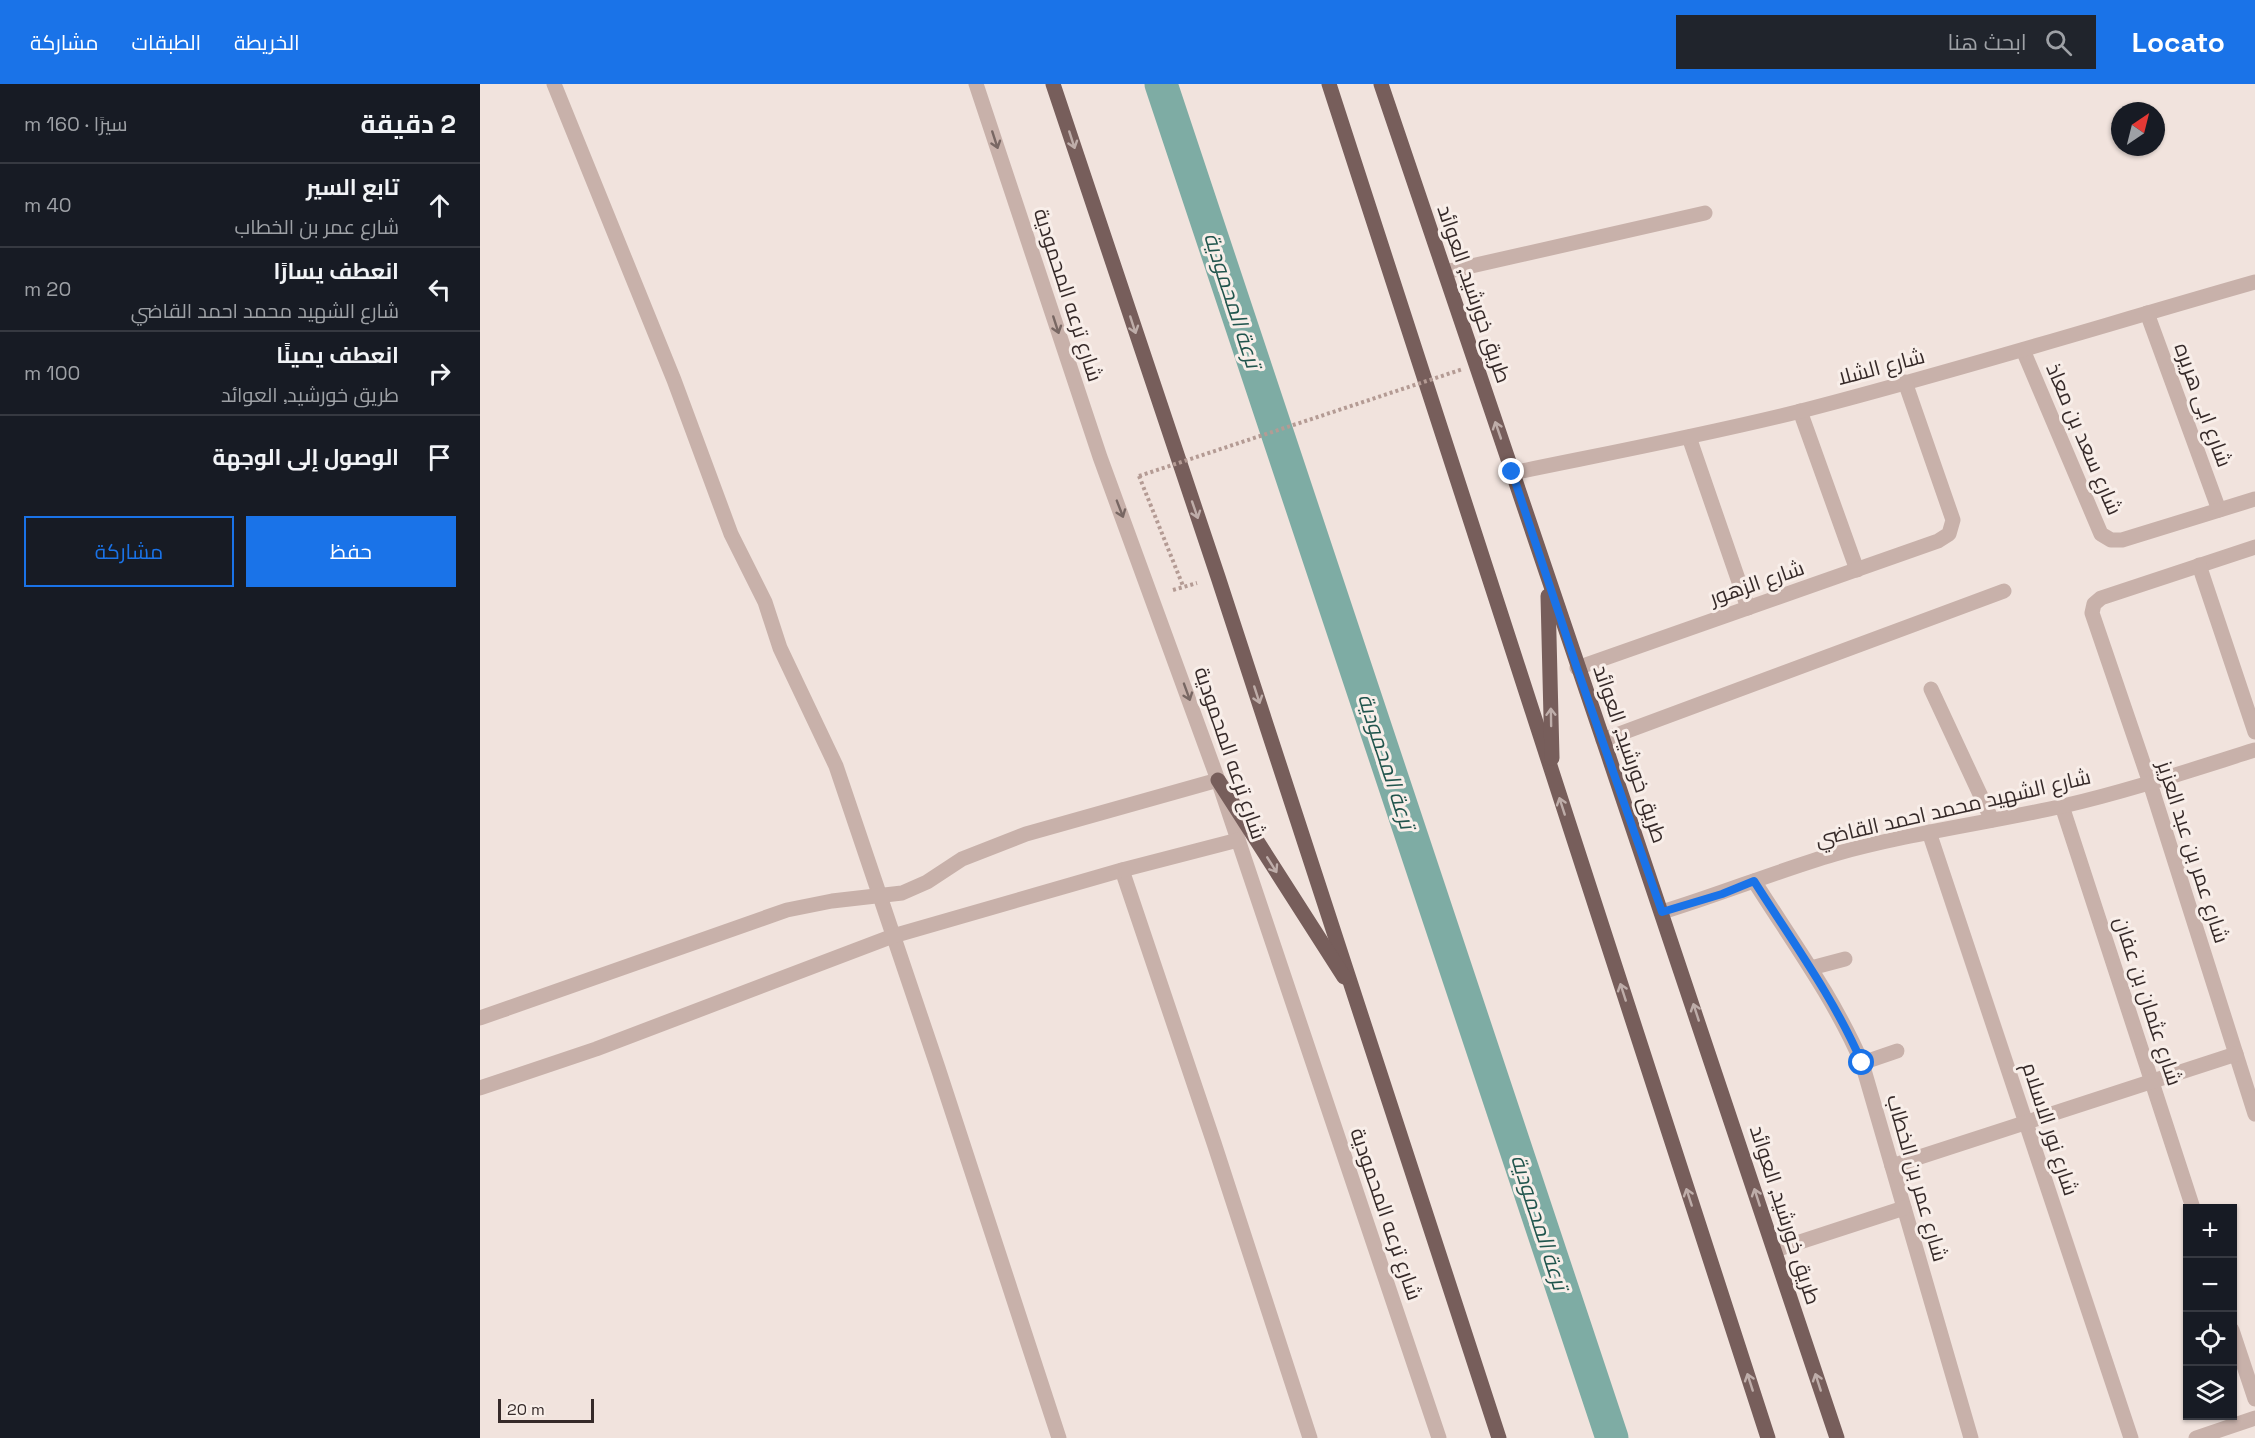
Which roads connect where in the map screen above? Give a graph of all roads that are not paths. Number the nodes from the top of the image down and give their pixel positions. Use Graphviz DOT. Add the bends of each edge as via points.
graph roads {
  1 [pos="554,84"];
  2 [pos="976,84"];
  3 [pos="1053,84"];
  4 [pos="1329,84"];
  5 [pos="1382,84"];
  6 [pos="1705,213"];
  7 [pos="1445,272"];
  8 [pos="2254,286"];
  9 [pos="2147,313"];
  10 [pos="2023,350"];
  11 [pos="1905,382"];
  12 [pos="1800,411"];
  13 [pos="1689,437"];
  14 [pos="1512,472"];
  15 [pos="2255,499"];
  16 [pos="2219,510"];
  17 [pos="2255,547"];
  18 [pos="2199,565"];
  19 [pos="1857,570"];
  20 [pos="1547,578"];
  21 [pos="2004,591"];
  22 [pos="1748,608"];
  23 [pos="1577,668"];
  24 [pos="1931,689"];
  25 [pos="2255,732"];
  26 [pos="1603,740"];
  27 [pos="2255,750"];
  28 [pos="1552,776"];
  29 [pos="1218,780"];
  30 [pos="2150,783"];
  31 [pos="2062,806"];
  32 [pos="1992,820"];
  33 [pos="1929,832"];
  34 [pos="1238,840"];
  35 [pos="1122,870"];
  36 [pos="1754,881"];
  37 [pos="879,896"];
  38 [pos="1662,912"];
  39 [pos="893,936"];
  40 [pos="1845,959"];
  41 [pos="1811,968"];
  42 [pos="1355,996"];
  43 [pos="480,1018"];
  44 [pos="1897,1052"];
  45 [pos="2236,1054"];
  46 [pos="1862,1063"];
  47 [pos="2152,1082"];
  48 [pos="480,1088"];
  49 [pos="2255,1114"];
  50 [pos="2026,1123"];
  51 [pos="1892,1166"];
  52 [pos="2191,1204"];
  53 [pos="1904,1208"];
  54 [pos="1774,1250"];
  55 [pos="2237,1345"];
  56 [pos="2255,1399"];
  57 [pos="2255,1418"];
  58 [pos="1059,1438"];
  59 [pos="1310,1438"];
  60 [pos="1439,1438"];
  61 [pos="1499,1438"];
  62 [pos="1768,1438"];
  63 [pos="1837,1438"];
  64 [pos="1971,1438"];
  65 [pos="2131,1438"];
  66 [pos="2196,1438"];
  1 -- 37 [label="street" via="674,380 731,534 836,766"];
  2 -- 29 [label="street, شارع ترعه المحمودية, one-way" via="1100,457"];
  3 -- 42 [label="main road, one-way"];
  4 -- 28 [label="main road"];
  5 -- 7 [label="main road, طريق خورشيد, العوائد"];
  6 -- 7 [label="street"];
  14 -- 7 [label="main road, طريق خورشيد, العوائد, one-way"];
  8 -- 9 [label="street, شارع الشلا"];
  9 -- 10 [label="street, شارع الشلا"];
  9 -- 16 [label="street, شارع ابى هريره"];
  10 -- 11 [label="street, شارع الشلا"];
  10 -- 16 [label="street, شارع سعد بن معاذ" via="2101,534 2111,540 2122,540"];
  11 -- 12 [label="street, شارع الشلا"];
  11 -- 19 [label="street, شارع الزهور" via="1953,520 1949,534 1938,542"];
  12 -- 13 [label="street, شارع الشلا"];
  12 -- 19 [label="street"];
  13 -- 14 [label="street, شارع الشلا"];
  13 -- 22 [label="street"];
  14 -- 20 [label="main road, طريق خورشيد, العوائد"];
  15 -- 16 [label="street"];
  17 -- 18 [label="street"];
  18 -- 25 [label="street"];
  18 -- 30 [label="street, شارع عمر بن عبد العزيز" via="2101,598 2094,604 2092,613"];
  19 -- 22 [label="street, شارع الزهور"];
  20 -- 23 [label="main road, طريق خورشيد, العوائد"];
  28 -- 20 [label="main road, one-way"];
  21 -- 26 [label="street"];
  22 -- 23 [label="street, شارع الزهور"];
  23 -- 26 [label="main road, طريق خورشيد, العوائد"];
  24 -- 32 [label="street"];
  26 -- 38 [label="main road, طريق خورشيد, العوائد"];
  27 -- 30 [label="street, شارع الشهيد محمد احمد القاضي"];
  62 -- 28 [label="main road, one-way"];
  29 -- 34 [label="street, شارع ترعه المحمودية"];
  29 -- 37 [label="street" via="1026,834 962,859 902,893"];
  29 -- 42 [label="main road, one-way"];
  30 -- 31 [label="street, شارع الشهيد محمد احمد القاضي"];
  30 -- 45 [label="street, شارع عمر بن عبد العزيز"];
  31 -- 32 [label="street, شارع الشهيد محمد احمد القاضي"];
  31 -- 47 [label="street, شارع عثمان بن عفان"];
  32 -- 33 [label="street, شارع الشهيد محمد احمد القاضي"];
  33 -- 36 [label="street, شارع الشهيد محمد احمد القاضي" via="1837,854"];
  33 -- 50 [label="street, شارع نور الاسلام"];
  34 -- 35 [label="street"];
  34 -- 60 [label="street, شارع ترعه المحمودية"];
  35 -- 39 [label="street"];
  35 -- 59 [label="street"];
  36 -- 38 [label="street, شارع الشهيد محمد احمد القاضي"];
  36 -- 41 [label="street, شارع عمر بن الخطاب"];
  37 -- 39 [label="street"];
  37 -- 43 [label="street" via="787,910"];
  54 -- 38 [label="main road, طريق خورشيد, العوائد, one-way"];
  39 -- 48 [label="street" via="596,1049"];
  39 -- 58 [label="street"];
  40 -- 41 [label="street"];
  41 -- 46 [label="street, شارع عمر بن الخطاب" via="1847,1028"];
  42 -- 61 [label="main road"];
  44 -- 46 [label="street"];
  45 -- 47 [label="street"];
  45 -- 49 [label="street, شارع عمر بن عبد العزيز"];
  46 -- 51 [label="street, شارع عمر بن الخطاب"];
  47 -- 50 [label="street"];
  47 -- 52 [label="street, شارع عثمان بن عفان"];
  50 -- 51 [label="street"];
  50 -- 65 [label="street, شارع نور الاسلام"];
  51 -- 53 [label="street, شارع عمر بن الخطاب"];
  53 -- 54 [label="street"];
  53 -- 64 [label="street, شارع عمر بن الخطاب"];
  63 -- 54 [label="main road, طريق خورشيد, العوائد, one-way"];
  55 -- 56 [label="street"];
  57 -- 66 [label="street"];
}
